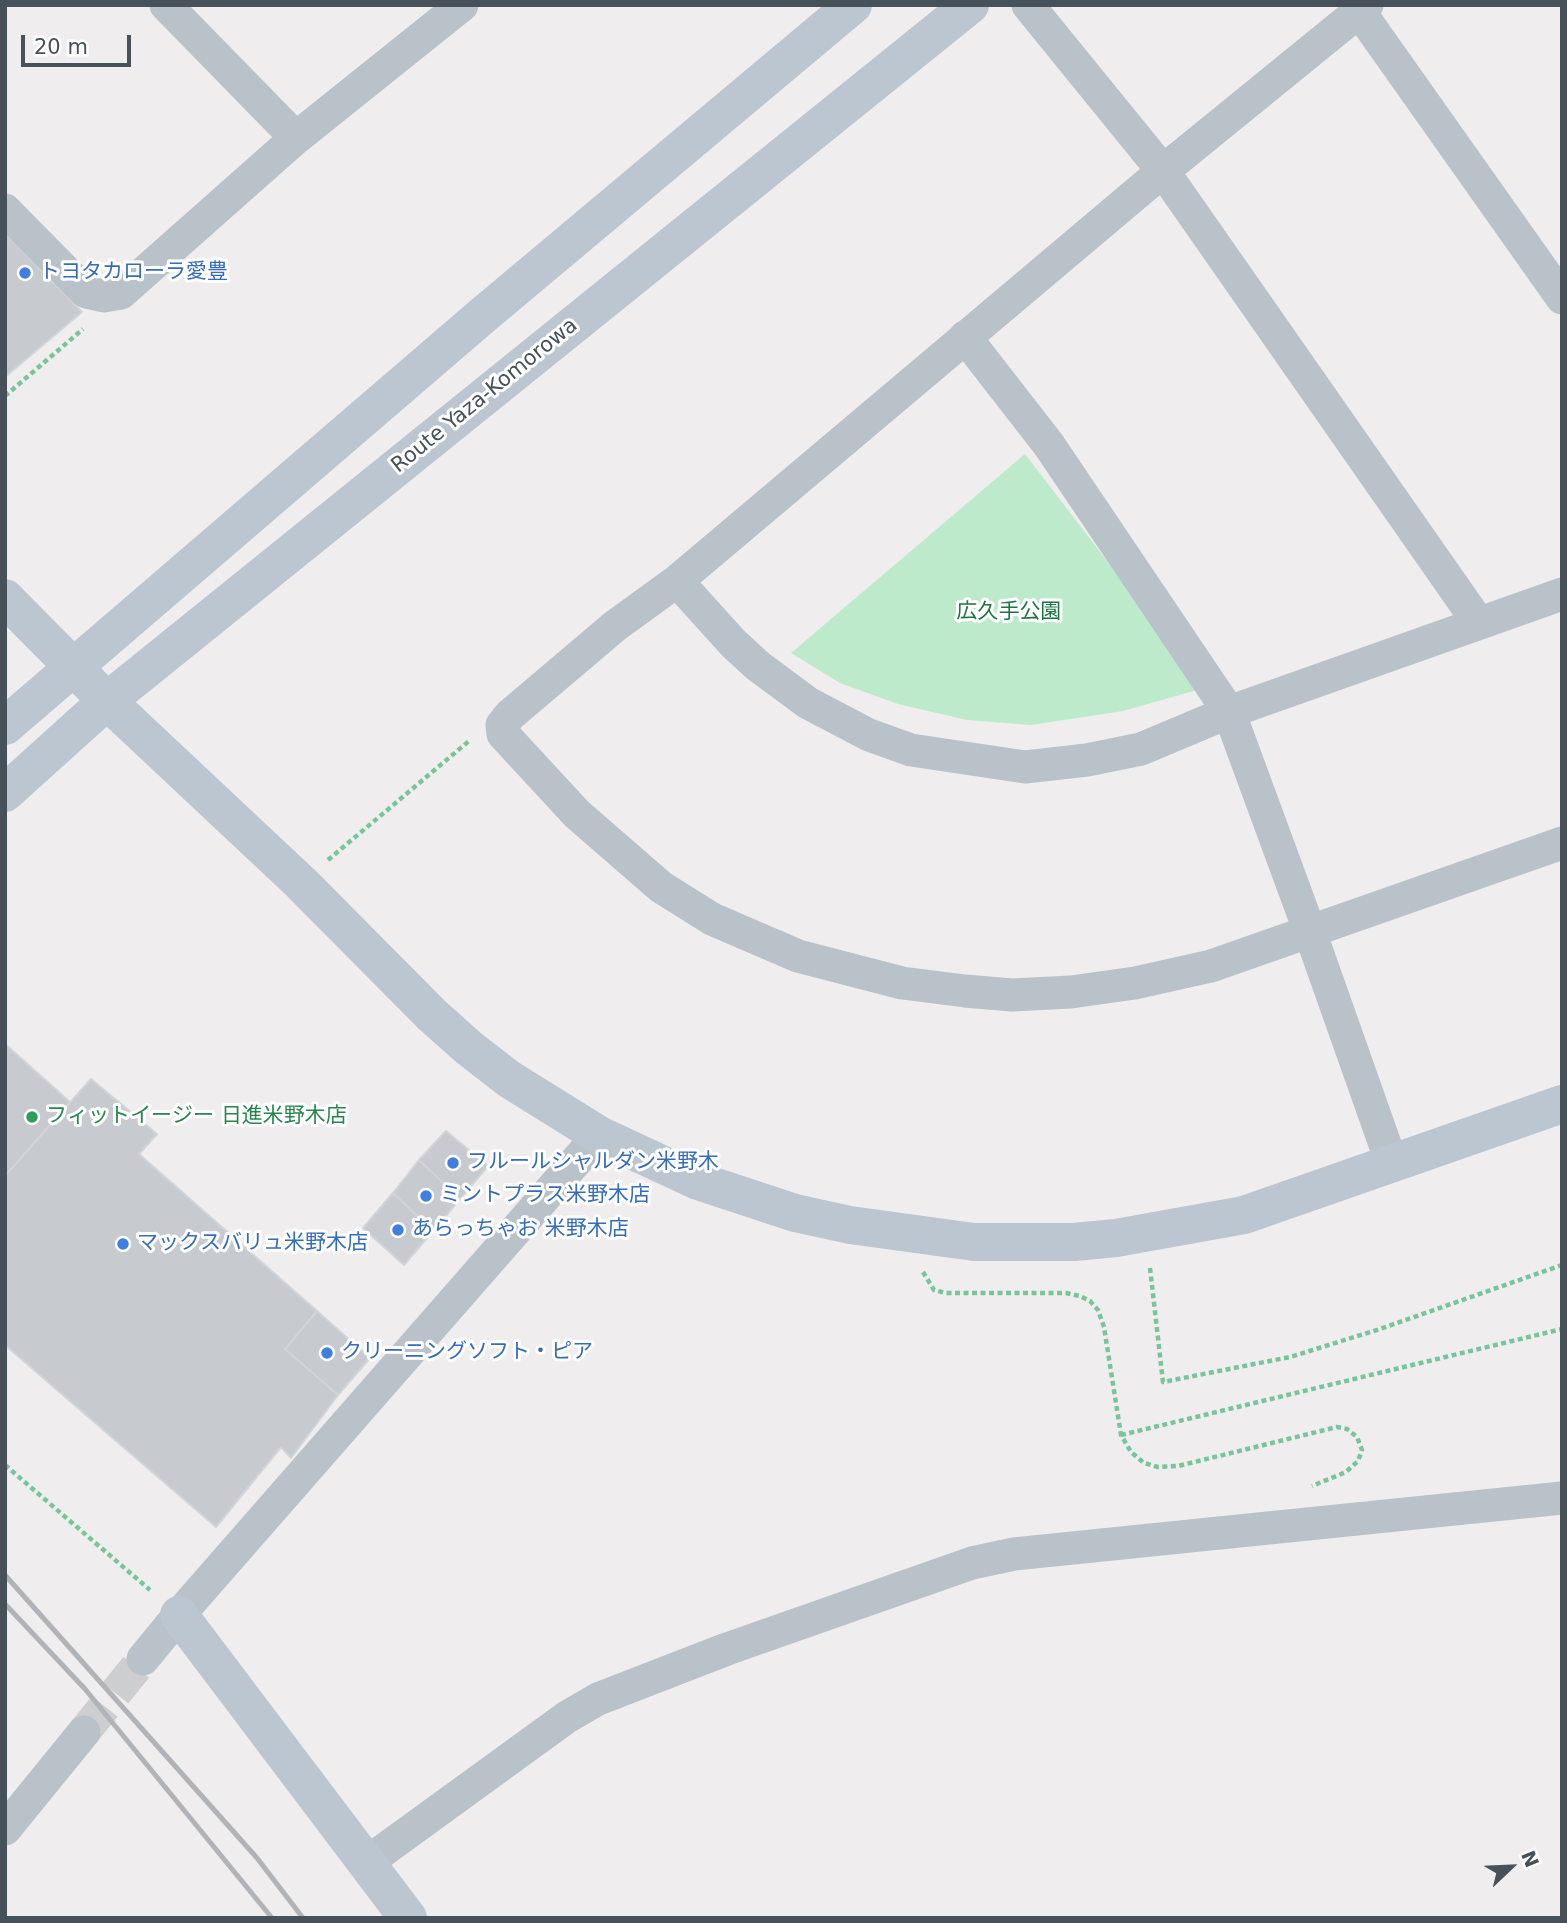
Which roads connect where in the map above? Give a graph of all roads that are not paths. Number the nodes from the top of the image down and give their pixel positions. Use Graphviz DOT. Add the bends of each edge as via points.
graph roads {
  1 [pos="166,5"];
  2 [pos="462,5"];
  3 [pos="853,5"];
  4 [pos="970,5"];
  5 [pos="1028,5"];
  6 [pos="1363,8"];
  7 [pos="296,138"];
  8 [pos="1163,171"];
  9 [pos="5,210"];
  10 [pos="1562,298"];
  11 [pos="965,337"];
  12 [pos="677,581"];
  13 [pos="1562,594"];
  14 [pos="5,598"];
  15 [pos="1478,622"];
  16 [pos="73,668"];
  17 [pos="107,701"];
  18 [pos="1229,712"];
  19 [pos="5,726"];
  20 [pos="5,793"];
  21 [pos="1562,843"];
  22 [pos="1310,932"];
  23 [pos="1562,1104"];
  24 [pos="599,1135"];
  25 [pos="1392,1164"];
  26 [pos="1562,1498"];
  27 [pos="179,1615"];
  28 [pos="143,1659"];
  29 [pos="84,1732"];
  30 [pos="5,1829"];
  31 [pos="366,1863"];
  32 [pos="408,1918"];
  1 -- 7 [label="street"];
  2 -- 7 [label="street"];
  3 -- 16 [label="main road" via="492,307"];
  4 -- 17 [label="main road, Route Yaza-Komorowa"];
  5 -- 8 [label="street"];
  6 -- 8 [label="street"];
  6 -- 10 [label="street"];
  7 -- 9 [label="street" via="121,293 86,292"];
  8 -- 11 [label="street"];
  8 -- 15 [label="street"];
  11 -- 12 [label="street"];
  11 -- 18 [label="street" via="1049,444"];
  12 -- 18 [label="street" via="733,643 808,703 869,735 911,750 1025,766 1087,760 1141,749"];
  12 -- 22 [label="street" via="615,626 502,725 509,742 577,814 661,887 712,919 798,956 902,983 1012,995 1135,983 1211,966"];
  13 -- 15 [label="street"];
  14 -- 16 [label="main road"];
  15 -- 18 [label="street"];
  16 -- 17 [label="main road"];
  16 -- 19 [label="main road"];
  17 -- 20 [label="main road, Route Yaza-Komorowa"];
  17 -- 24 [label="main road" via="469,1048 509,1079"];
  18 -- 22 [label="street"];
  21 -- 22 [label="street"];
  22 -- 25 [label="street"];
  23 -- 25 [label="main road"];
  24 -- 25 [label="main road" via="698,1181 795,1213 974,1242 1074,1242 1244,1215"];
  24 -- 27 [label="street"];
  26 -- 31 [label="street" via="1014,1554 972,1563 598,1699"];
  27 -- 28 [label="street"];
  27 -- 31 [label="main road"];
  29 -- 30 [label="street"];
  31 -- 32 [label="main road"];
}
